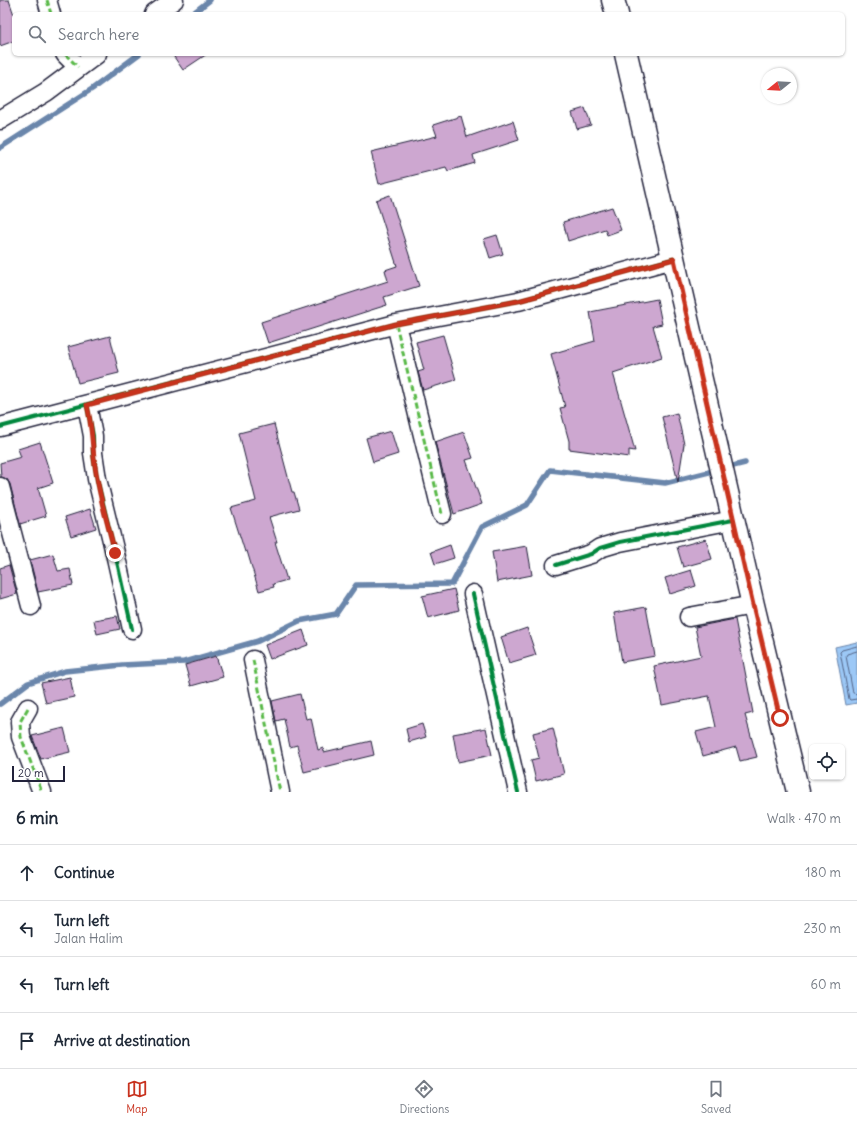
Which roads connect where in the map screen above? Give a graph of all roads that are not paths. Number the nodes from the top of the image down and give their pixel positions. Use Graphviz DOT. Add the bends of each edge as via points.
graph roads {
  1 [pos="47,0"];
  2 [pos="174,0"];
  3 [pos="613,0"];
  4 [pos="50,12"];
  5 [pos="157,12"];
  6 [pos="616,12"];
  7 [pos="67,56"];
  8 [pos="94,56"];
  9 [pos="626,56"];
  10 [pos="78,67"];
  11 [pos="0,120"];
  12 [pos="674,259"];
  13 [pos="396,324"];
  14 [pos="87,405"];
  15 [pos="0,427"];
  16 [pos="0,487"];
  17 [pos="442,514"];
  18 [pos="733,520"];
  19 [pos="556,565"];
  20 [pos="473,594"];
  21 [pos="753,605"];
  22 [pos="31,606"];
  23 [pos="689,617"];
  24 [pos="132,629"];
  25 [pos="253,660"];
  26 [pos="28,708"];
  27 [pos="42,792"];
  28 [pos="280,792"];
  29 [pos="518,792"];
  30 [pos="798,792"];
  1 -- 4 [label="street"];
  2 -- 5 [label="street"];
  3 -- 6 [label="main road"];
  7 -- 10 [label="street"];
  8 -- 10 [label="street"];
  9 -- 12 [label="main road"];
  10 -- 11 [label="street" via="46,92"];
  12 -- 13 [label="street" via="518,301"];
  12 -- 18 [label="main road"];
  13 -- 14 [label="street"];
  13 -- 17 [label="street"];
  14 -- 15 [label="street"];
  14 -- 24 [label="street" via="97,479"];
  16 -- 22 [label="street"];
  18 -- 19 [label="street" via="620,542"];
  18 -- 21 [label="main road"];
  20 -- 29 [label="street"];
  21 -- 23 [label="street"];
  21 -- 30 [label="main road"];
  25 -- 28 [label="street"];
  26 -- 27 [label="street" via="20,722 22,737"];
}
